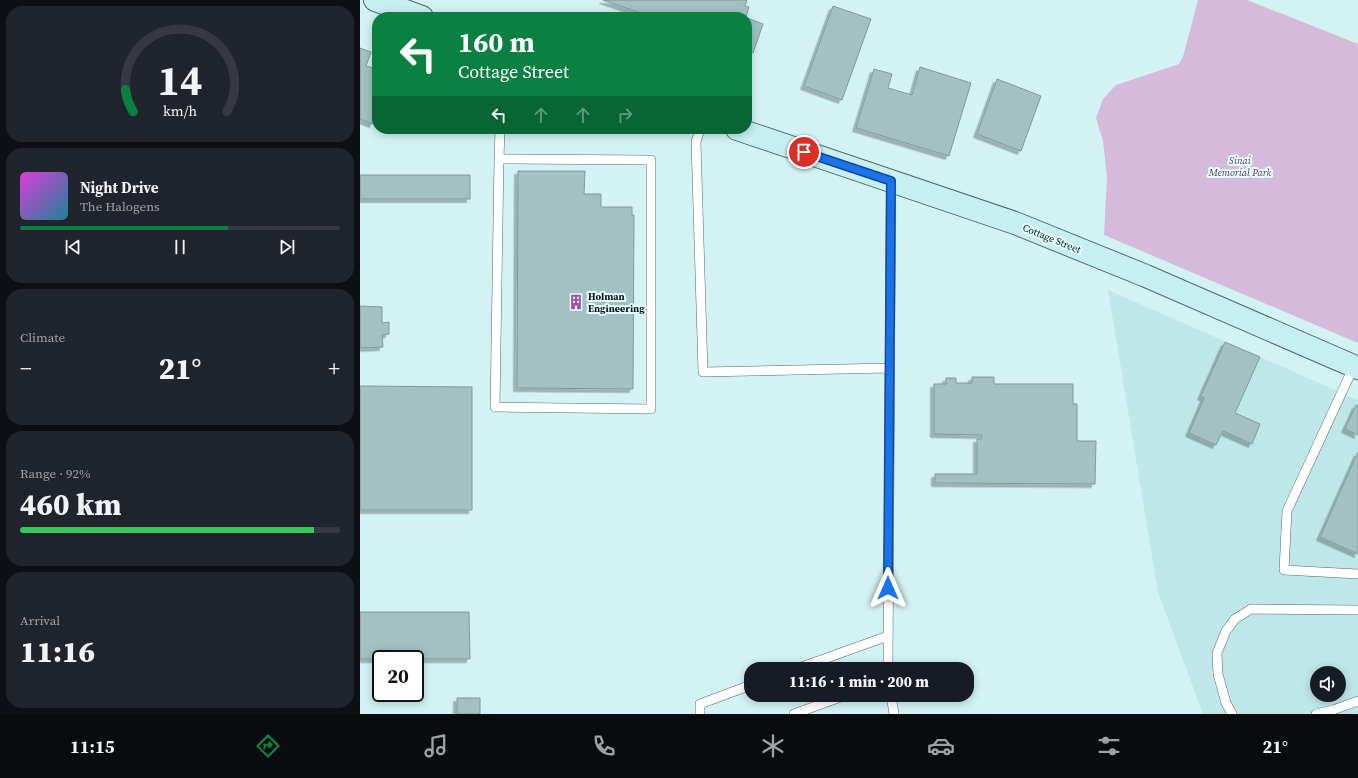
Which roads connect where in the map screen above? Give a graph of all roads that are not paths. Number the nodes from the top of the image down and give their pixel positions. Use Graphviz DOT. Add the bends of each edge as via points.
graph roads {
  1 [pos="375,0"];
  2 [pos="408,12"];
  3 [pos="500,134"];
  4 [pos="698,134"];
  5 [pos="752,134"];
  6 [pos="499,159"];
  7 [pos="891,181"];
  8 [pos="1356,367"];
  9 [pos="889,368"];
  10 [pos="1358,574"];
  11 [pos="1358,610"];
  12 [pos="888,636"];
  13 [pos="816,662"];
  14 [pos="888,662"];
  15 [pos="744,688"];
  16 [pos="1358,701"];
  17 [pos="827,702"];
  18 [pos="891,702"];
  19 [pos="700,714"];
  20 [pos="794,714"];
  21 [pos="894,714"];
  22 [pos="1232,714"];
  23 [pos="1316,714"];
  1 -- 2 [label="main road"];
  3 -- 6 [label="lane"];
  4 -- 9 [label="lane" via="696,142 703,372"];
  5 -- 7 [label="main road, Cottage Street"];
  6 -- 6 [label="lane" via="495,408 651,409 651,160"];
  7 -- 8 [label="main road, Cottage Street" via="1015,223 1146,276"];
  7 -- 9 [label="lane"];
  8 -- 10 [label="lane" via="1287,511 1284,570"];
  9 -- 12 [label="lane"];
  11 -- 22 [label="lane" via="1251,609 1236,619 1226,631 1217,653 1218,674 1226,703"];
  12 -- 13 [label="lane"];
  12 -- 14 [label="lane"];
  15 -- 19 [label="lane" via="700,704"];
  16 -- 23 [label="lane"];
  17 -- 20 [label="lane"];
  18 -- 21 [label="lane"];
}
